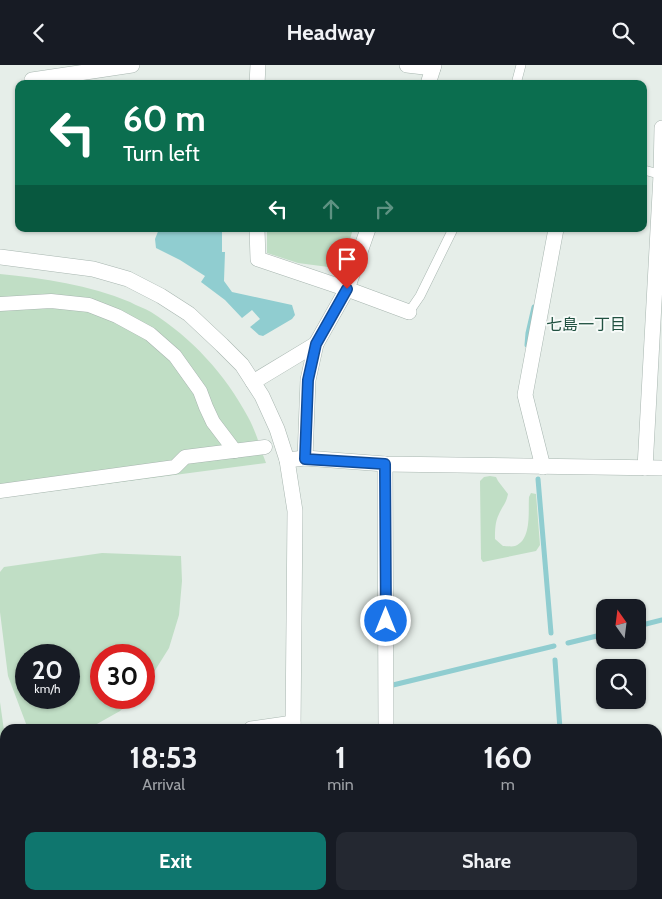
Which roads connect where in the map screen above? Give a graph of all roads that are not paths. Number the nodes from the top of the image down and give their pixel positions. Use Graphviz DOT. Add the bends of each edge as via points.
graph roads {
  1 [pos="132,65"];
  2 [pos="258,65"];
  3 [pos="407,65"];
  4 [pos="521,65"];
  5 [pos="434,67"];
  6 [pos="31,76"];
  7 [pos="258,80"];
  8 [pos="429,80"];
  9 [pos="517,80"];
  10 [pos="662,128"];
  11 [pos="647,170"];
  12 [pos="661,175"];
  13 [pos="257,232"];
  14 [pos="367,232"];
  15 [pos="452,232"];
  16 [pos="555,232"];
  17 [pos="0,257"];
  18 [pos="347,289"];
  19 [pos="0,304"];
  20 [pos="409,312"];
  21 [pos="316,344"];
  22 [pos="253,382"];
  23 [pos="265,447"];
  24 [pos="235,451"];
  25 [pos="305,459"];
  26 [pos="287,460"];
  27 [pos="385,464"];
  28 [pos="543,467"];
  29 [pos="645,468"];
  30 [pos="662,468"];
  31 [pos="0,491"];
  32 [pos="293,724"];
  33 [pos="386,724"];
  1 -- 6 [label="street"];
  2 -- 7 [label="street"];
  3 -- 5 [label="street"];
  4 -- 9 [label="lane"];
  5 -- 8 [label="street"];
  10 -- 12 [label="street"];
  11 -- 12 [label="lane"];
  12 -- 29 [label="street"];
  13 -- 18 [label="street" via="258,259"];
  14 -- 18 [label="street"];
  15 -- 20 [label="lane"];
  16 -- 28 [label="street" via="525,395"];
  17 -- 22 [label="street" via="94,269 128,279 189,314 242,365"];
  18 -- 20 [label="street"];
  18 -- 21 [label="street"];
  19 -- 24 [label="street" via="51,301 88,305 150,334 175,356 200,391 213,422"];
  21 -- 22 [label="street"];
  21 -- 25 [label="street" via="308,380"];
  22 -- 26 [label="street" via="277,429"];
  23 -- 24 [label="street"];
  24 -- 31 [label="street" via="185,457 175,467"];
  25 -- 26 [label="street"];
  25 -- 27 [label="street"];
  26 -- 32 [label="street" via="295,511"];
  27 -- 28 [label="street"];
  27 -- 33 [label="street"];
  28 -- 29 [label="street"];
  29 -- 30 [label="street"];
}
